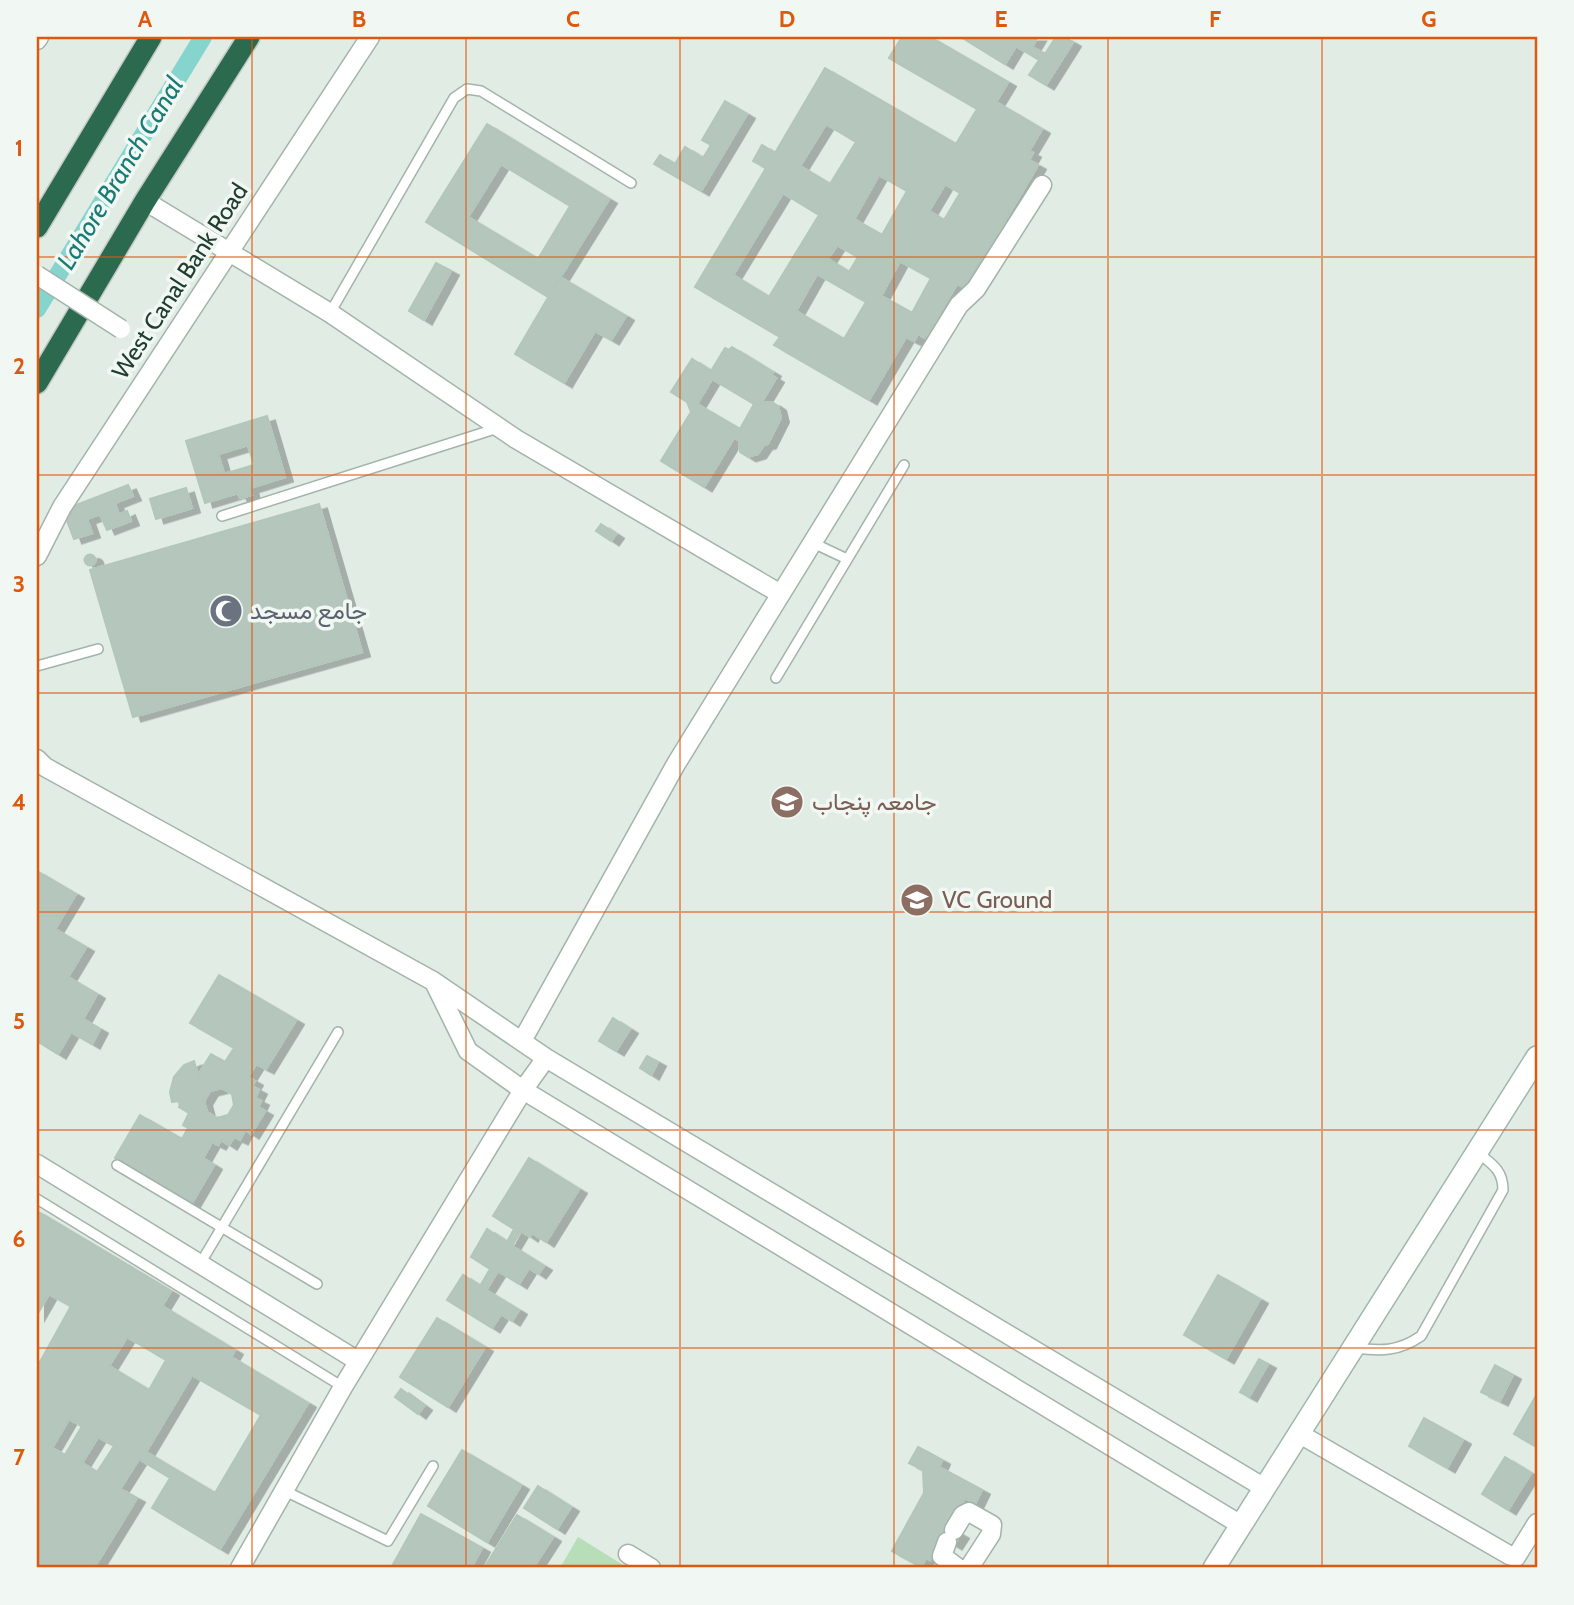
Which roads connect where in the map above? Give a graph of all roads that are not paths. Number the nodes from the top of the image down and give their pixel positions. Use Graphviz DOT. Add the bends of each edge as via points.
graph roads {
  1 [pos="151,37"];
  2 [pos="249,37"];
  3 [pos="370,37"];
  4 [pos="631,183"];
  5 [pos="1042,184"];
  6 [pos="145,201"];
  7 [pos="37,227"];
  8 [pos="230,254"];
  9 [pos="37,275"];
  10 [pos="330,313"];
  11 [pos="121,329"];
  12 [pos="37,383"];
  13 [pos="498,428"];
  14 [pos="904,465"];
  15 [pos="222,516"];
  16 [pos="811,542"];
  17 [pos="37,556"];
  18 [pos="847,559"];
  19 [pos="779,593"];
  20 [pos="98,649"];
  21 [pos="37,666"];
  22 [pos="776,678"];
  23 [pos="37,759"];
  24 [pos="433,981"];
  25 [pos="338,1032"];
  26 [pos="522,1041"];
  27 [pos="1537,1057"];
  28 [pos="546,1058"];
  29 [pos="523,1090"];
  30 [pos="1477,1152"];
  31 [pos="37,1164"];
  32 [pos="117,1165"];
  33 [pos="37,1199"];
  34 [pos="220,1228"];
  35 [pos="200,1264"];
  36 [pos="317,1284"];
  37 [pos="1354,1348"];
  38 [pos="358,1361"];
  39 [pos="343,1387"];
  40 [pos="1298,1433"];
  41 [pos="433,1466"];
  42 [pos="1263,1487"];
  43 [pos="285,1491"];
  44 [pos="1537,1523"];
  45 [pos="1241,1525"];
  46 [pos="628,1555"];
  47 [pos="240,1568"];
  48 [pos="651,1568"];
  49 [pos="958,1568"];
  50 [pos="969,1568"];
  51 [pos="1214,1568"];
  1 -- 7 [label="highway"];
  2 -- 6 [label="highway"];
  3 -- 8 [label="street, West Canal Bank Road"];
  4 -- 10 [label="lane" via="481,91 467,89 454,98"];
  5 -- 16 [label="street" via="976,289 959,305"];
  6 -- 8 [label="street"];
  6 -- 12 [label="highway"];
  8 -- 10 [label="street"];
  8 -- 17 [label="street, West Canal Bank Road" via="62,507"];
  9 -- 11 [label="street, bridge"];
  10 -- 13 [label="street"];
  13 -- 15 [label="lane"];
  13 -- 19 [label="street"];
  14 -- 18 [label="lane"];
  16 -- 18 [label="lane"];
  16 -- 19 [label="street"];
  18 -- 22 [label="lane"];
  19 -- 26 [label="street"];
  20 -- 21 [label="lane"];
  23 -- 24 [label="street"];
  24 -- 26 [label="street"];
  24 -- 29 [label="street" via="468,1051"];
  25 -- 34 [label="lane"];
  26 -- 28 [label="street"];
  27 -- 30 [label="street"];
  28 -- 29 [label="street"];
  28 -- 42 [label="street"];
  29 -- 38 [label="street"];
  29 -- 45 [label="street"];
  30 -- 37 [label="street"];
  30 -- 37 [label="lane" via="1497,1168 1503,1190 1421,1336 1389,1351"];
  31 -- 35 [label="street"];
  32 -- 34 [label="lane"];
  33 -- 39 [label="lane"];
  34 -- 35 [label="lane"];
  34 -- 36 [label="lane"];
  35 -- 38 [label="street"];
  37 -- 40 [label="street"];
  38 -- 39 [label="street"];
  39 -- 43 [label="street"];
  40 -- 42 [label="street"];
  40 -- 44 [label="street" via="1509,1555 1516,1557 1521,1552"];
  41 -- 43 [label="lane" via="388,1541"];
  42 -- 45 [label="street"];
  43 -- 47 [label="street"];
  45 -- 51 [label="street"];
  46 -- 48 [label="street"];
  49 -- 50 [label="street" via="942,1556 963,1515 969,1512 992,1525"];
}
